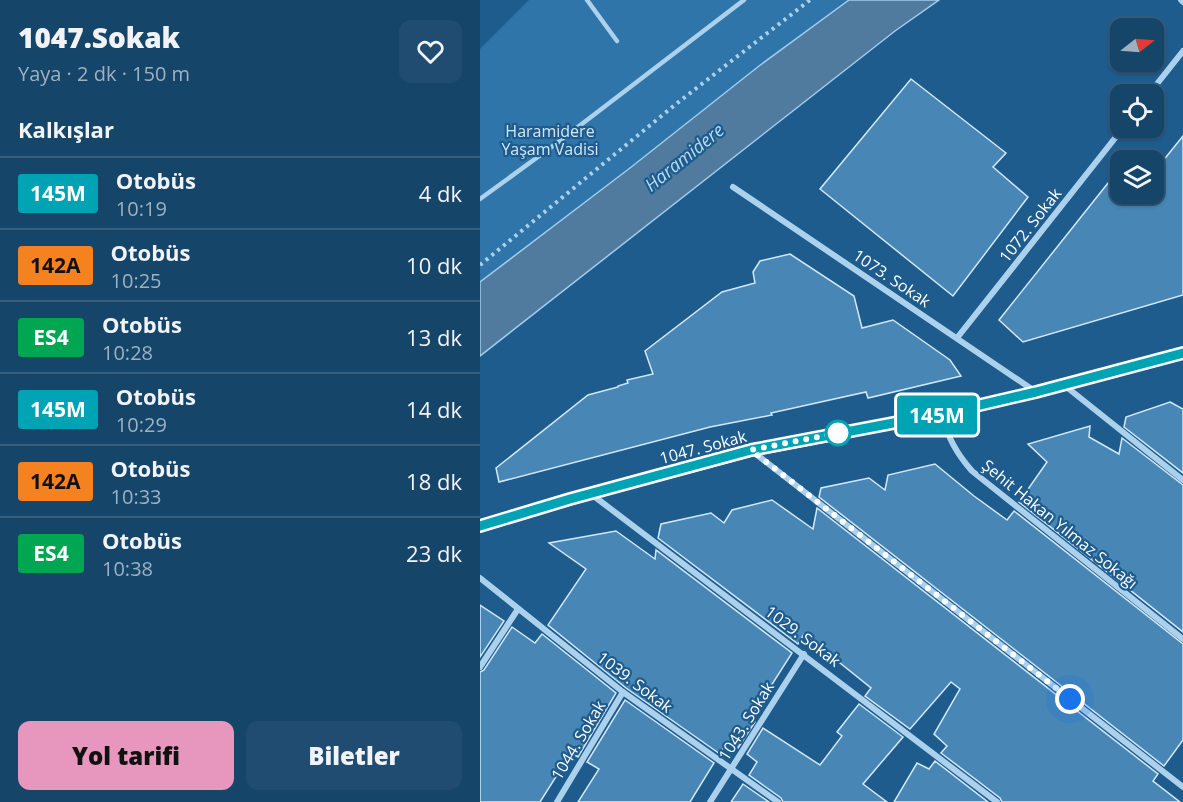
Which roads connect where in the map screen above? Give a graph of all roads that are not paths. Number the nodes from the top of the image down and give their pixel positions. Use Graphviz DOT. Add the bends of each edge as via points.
graph roads {
  1 [pos="587,0"];
  2 [pos="744,0"];
  3 [pos="617,40"];
  4 [pos="1183,51"];
  5 [pos="1157,84"];
  6 [pos="1115,138"];
  7 [pos="733,187"];
  8 [pos="480,199"];
  9 [pos="957,338"];
  10 [pos="1183,353"];
  11 [pos="1064,385"];
  12 [pos="1036,392"];
  13 [pos="941,414"];
  14 [pos="751,450"];
  15 [pos="1183,480"];
  16 [pos="591,494"];
  17 [pos="480,526"];
  18 [pos="480,578"];
  19 [pos="518,609"];
  20 [pos="1183,639"];
  21 [pos="804,654"];
  22 [pos="480,666"];
  23 [pos="623,692"];
  24 [pos="732,770"];
  25 [pos="1183,787"];
  26 [pos="557,802"];
  27 [pos="710,802"];
  28 [pos="778,802"];
  29 [pos="997,802"];
  1 -- 3 [label="lane"];
  2 -- 8 [label="lane"];
  4 -- 5 [label="street"];
  6 -- 9 [label="street, 1072. Sokak"];
  7 -- 9 [label="street, 1073. Sokak"];
  9 -- 12 [label="street, 1073. Sokak"];
  10 -- 11 [label="main road, 1047. Sokak"];
  11 -- 12 [label="main road, 1047. Sokak"];
  11 -- 15 [label="street"];
  12 -- 13 [label="main road, 1047. Sokak"];
  13 -- 14 [label="main road, 1047. Sokak"];
  13 -- 20 [label="street, Şehit Hakan Yılmaz Sokağı" via="947,436 972,471"];
  14 -- 16 [label="main road, 1047. Sokak"];
  14 -- 25 [label="street"];
  16 -- 17 [label="main road, 1047. Sokak"];
  16 -- 21 [label="street, 1029. Sokak"];
  18 -- 19 [label="street, 1039. Sokak"];
  19 -- 22 [label="street"];
  19 -- 23 [label="street, 1039. Sokak"];
  21 -- 24 [label="street, 1043. Sokak"];
  21 -- 29 [label="street, 1029. Sokak"];
  23 -- 24 [label="street, 1039. Sokak"];
  23 -- 26 [label="street, 1044. Sokak"];
  24 -- 27 [label="street, 1043. Sokak"];
  24 -- 28 [label="street, 1039. Sokak"];
}
